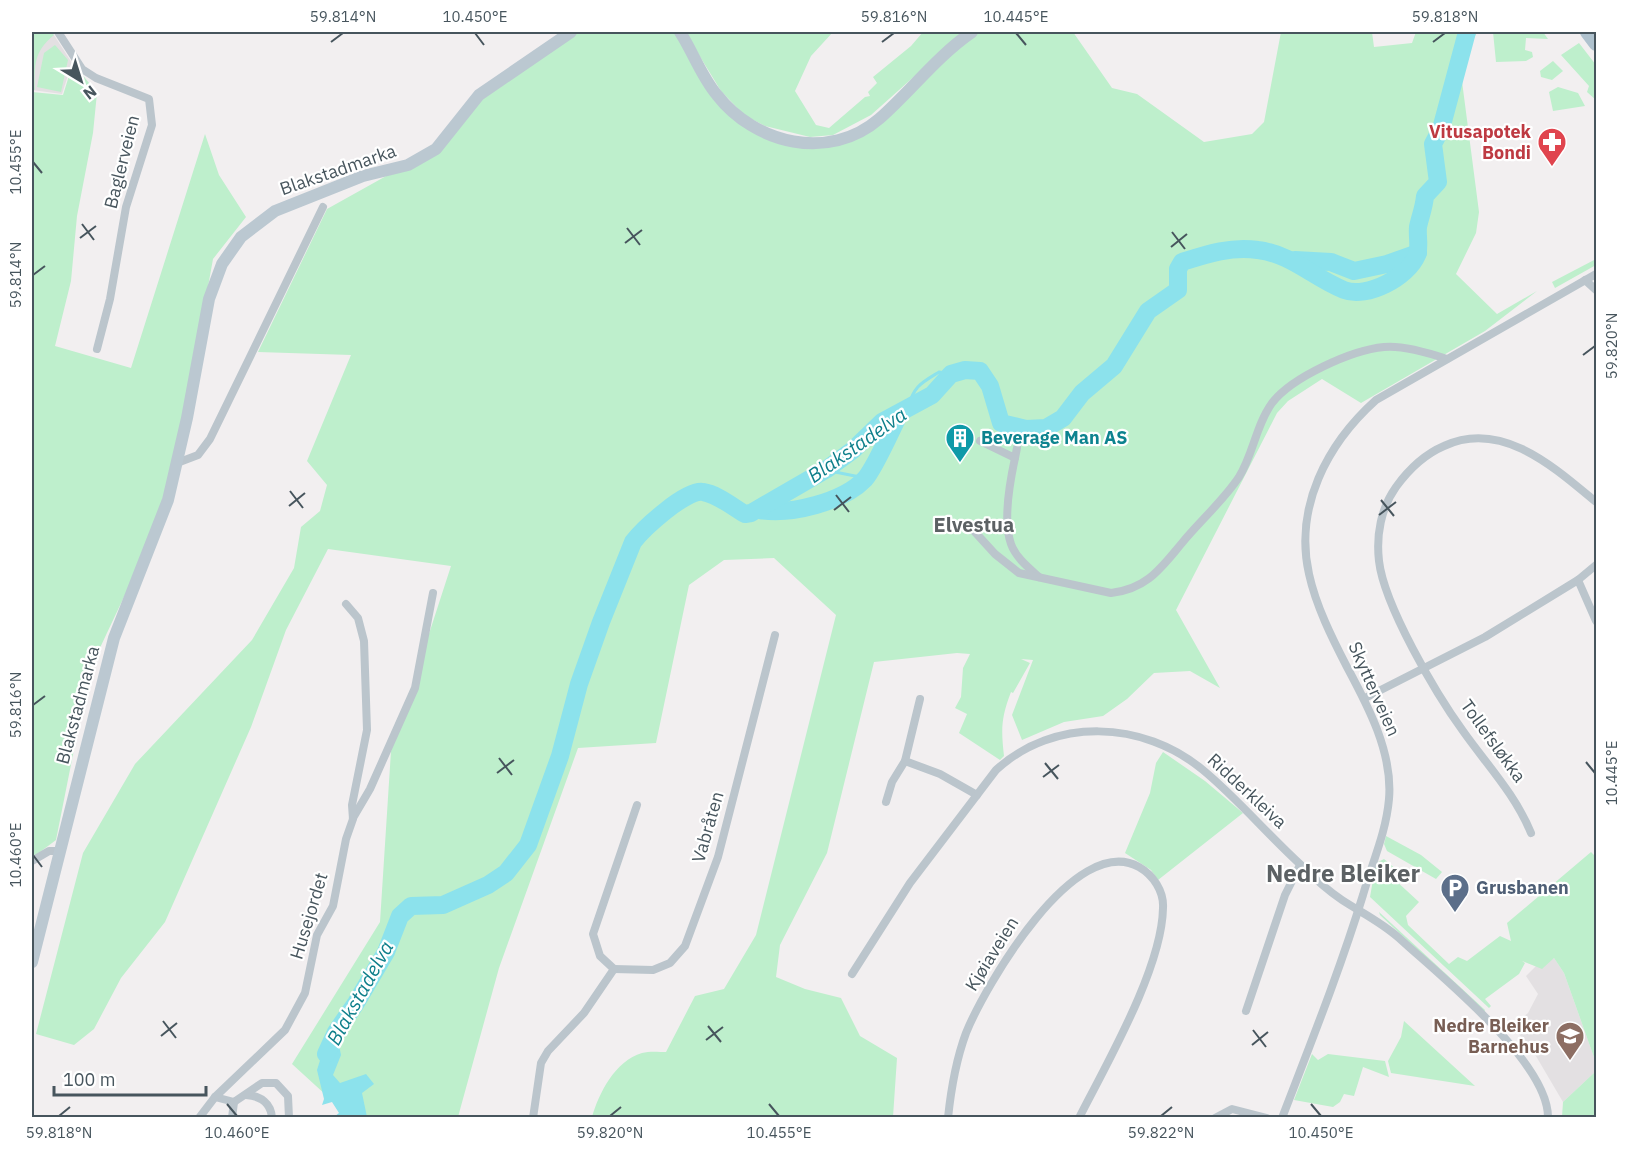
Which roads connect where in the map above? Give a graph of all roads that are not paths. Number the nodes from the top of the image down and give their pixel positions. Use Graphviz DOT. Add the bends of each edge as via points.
graph roads {
  1 [pos="58,32"];
  2 [pos="571,32"];
  3 [pos="680,32"];
  4 [pos="972,32"];
  5 [pos="1587,32"];
  6 [pos="1596,44"];
  7 [pos="323,207"];
  8 [pos="1596,274"];
  9 [pos="1585,280"];
  10 [pos="1596,290"];
  11 [pos="97,349"];
  12 [pos="1447,358"];
  13 [pos="980,441"];
  14 [pos="1017,448"];
  15 [pos="1015,458"];
  16 [pos="177,463"];
  17 [pos="1596,502"];
  18 [pos="974,531"];
  19 [pos="1596,566"];
  20 [pos="1042,579"];
  21 [pos="1578,580"];
  22 [pos="433,593"];
  23 [pos="346,604"];
  24 [pos="1596,621"];
  25 [pos="776,636"];
  26 [pos="1424,670"];
  27 [pos="1365,698"];
  28 [pos="920,699"];
  29 [pos="905,761"];
  30 [pos="977,795"];
  31 [pos="886,802"];
  32 [pos="637,805"];
  33 [pos="353,819"];
  34 [pos="1531,833"];
  35 [pos="59,851"];
  36 [pos="32,861"];
  37 [pos="1300,865"];
  38 [pos="1359,909"];
  39 [pos="32,962"];
  40 [pos="614,969"];
  41 [pos="852,974"];
  42 [pos="1246,1011"];
  43 [pos="246,1095"];
  44 [pos="215,1097"];
  45 [pos="234,1102"];
  46 [pos="199,1118"];
  47 [pos="232,1118"];
  48 [pos="272,1118"];
  49 [pos="289,1118"];
  50 [pos="533,1118"];
  51 [pos="948,1118"];
  52 [pos="1079,1118"];
  53 [pos="1215,1118"];
  54 [pos="1268,1118"];
  55 [pos="1282,1118"];
  56 [pos="1548,1118"];
  1 -- 11 [label="street, Baglerveien" via="82,69 148,99 152,113 152,125 126,207"];
  2 -- 16 [label="main road, Blakstadmarka" via="479,94 446,140 422,159 306,197 275,211 241,237 222,264 209,299"];
  3 -- 4 [label="main road" via="716,95 738,116 768,135 817,144 845,139 870,126 937,60"];
  5 -- 6 [label="main road"];
  7 -- 16 [label="street, Blakstadmarka" via="210,439 198,455"];
  8 -- 9 [label="street, Skytterveien"];
  9 -- 10 [label="street"];
  9 -- 12 [label="street, Skytterveien"];
  12 -- 20 [label="street" via="1387,347 1369,350 1299,380 1280,394 1270,405 1238,479 1155,576 1141,586 1111,593"];
  12 -- 27 [label="street, Skytterveien" via="1401,383 1357,417 1323,464 1312,497 1307,527 1309,573 1329,628"];
  13 -- 15 [label="street"];
  14 -- 15 [label="street"];
  15 -- 20 [label="street" via="1009,494 1011,544 1019,558"];
  16 -- 35 [label="main road, Blakstadmarka" via="160,523 114,638"];
  17 -- 26 [label="street, Tollefsløkka" via="1548,464 1512,444 1467,439 1446,445 1413,466 1390,495 1383,511 1379,561 1387,592"];
  18 -- 20 [label="street" via="1019,573"];
  19 -- 21 [label="street"];
  21 -- 24 [label="street"];
  21 -- 26 [label="street"];
  22 -- 33 [label="street, Husejordet" via="415,688"];
  23 -- 33 [label="street, Husejordet" via="362,630 367,699 367,730 352,805"];
  25 -- 40 [label="street, Vabråten" via="718,857 685,946 670,963 653,970"];
  26 -- 27 [label="street"];
  26 -- 34 [label="street, Tollefsløkka" via="1461,729 1521,807"];
  27 -- 38 [label="street, Skytterveien" via="1384,750 1390,798 1385,828"];
  28 -- 29 [label="street"];
  29 -- 30 [label="street" via="940,774"];
  29 -- 31 [label="street"];
  30 -- 37 [label="street, Ridderkleiva" via="1003,764 1031,745 1078,731 1122,732 1174,751 1202,768"];
  30 -- 41 [label="street, Ridderkleiva" via="910,883"];
  32 -- 40 [label="street" via="593,934 600,956"];
  33 -- 44 [label="street, Husejordet" via="333,906 320,927 305,993 285,1030"];
  35 -- 36 [label="street"];
  35 -- 39 [label="main road, Blakstadmarka"];
  37 -- 38 [label="street, Ridderkleiva" via="1332,893"];
  37 -- 42 [label="street" via="1285,895"];
  38 -- 55 [label="street, Skytterveien"];
  38 -- 56 [label="street, Ridderkleiva" via="1399,938 1520,1053 1548,1106"];
  40 -- 50 [label="street" via="584,1013 541,1063"];
  43 -- 45 [label="street"];
  43 -- 48 [label="street" via="264,1100"];
  43 -- 49 [label="street" via="262,1083 276,1083 288,1096"];
  44 -- 45 [label="street"];
  44 -- 46 [label="street, Husejordet"];
  45 -- 47 [label="street"];
  51 -- 52 [label="street, Kjøiaveien" via="963,1042 1004,959 1029,924 1072,884 1106,864 1121,860 1142,868 1157,885 1164,906 1162,926 1141,991"];
  53 -- 54 [label="street" via="1232,1109"];
}
